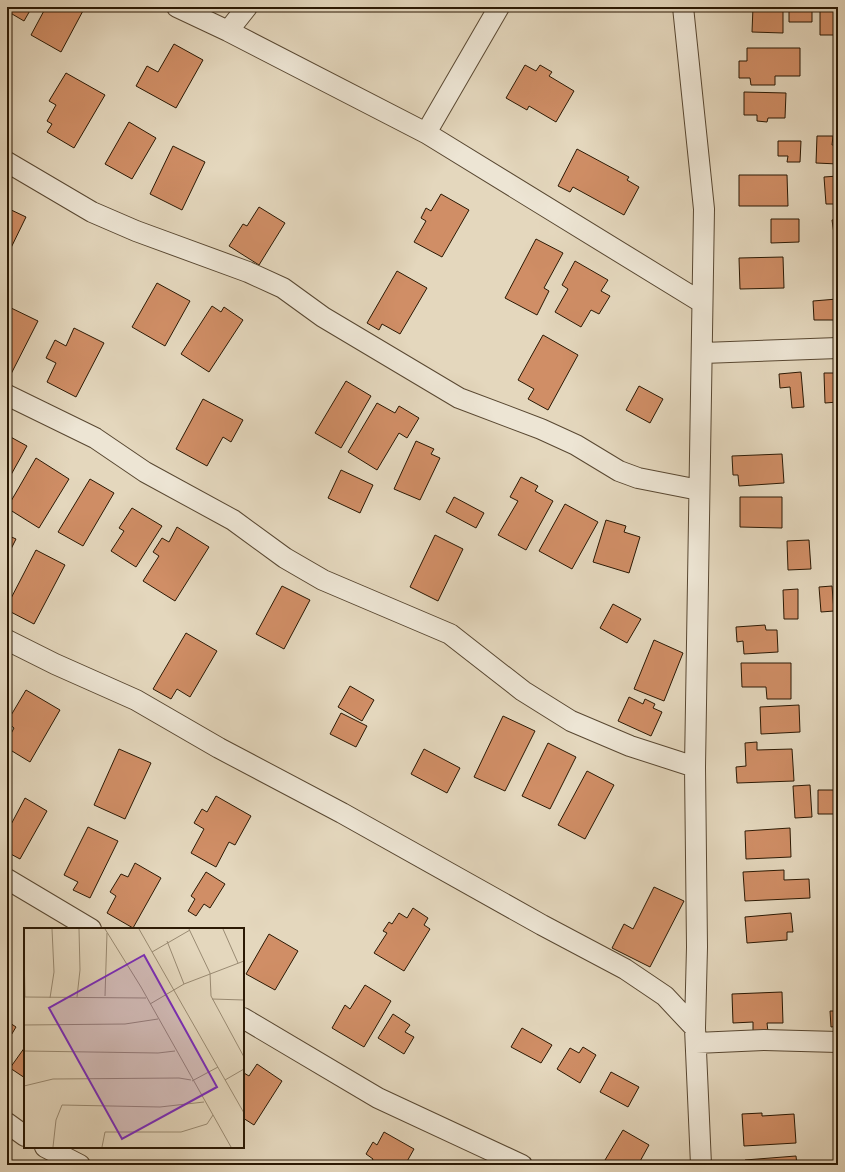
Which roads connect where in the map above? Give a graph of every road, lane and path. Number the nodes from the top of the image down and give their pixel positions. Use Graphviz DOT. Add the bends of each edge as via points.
graph roads {
  1 [pos="177,7"];
  2 [pos="247,7"];
  3 [pos="499,7"];
  4 [pos="683,7"];
  5 [pos="228,31"];
  6 [pos="426,133"];
  7 [pos="7,162"];
  8 [pos="701,302"];
  9 [pos="838,348"];
  10 [pos="702,353"];
  11 [pos="7,395"];
  12 [pos="699,490"];
  13 [pos="7,640"];
  14 [pos="695,767"];
  15 [pos="7,880"];
  16 [pos="89,928"];
  17 [pos="244,1019"];
  18 [pos="695,1035"];
  19 [pos="838,1042"];
  20 [pos="7,1123"];
  21 [pos="24,1135"];
  22 [pos="47,1148"];
  23 [pos="80,1165"];
  24 [pos="522,1165"];
  25 [pos="701,1165"];
  1 -- 5 [label="street"];
  2 -- 5 [label="street"];
  3 -- 6 [label="street"];
  4 -- 8 [label="street" via="704,209"];
  5 -- 6 [label="street"];
  6 -- 8 [label="street"];
  7 -- 12 [label="street" via="92,212 283,288 323,317 458,398 548,432 576,445 619,471 638,478"];
  8 -- 10 [label="street"];
  9 -- 10 [label="street"];
  10 -- 12 [label="street"];
  11 -- 14 [label="street" via="95,438 145,472 233,520 284,558 323,580 450,634 523,691 571,721 630,746"];
  12 -- 14 [label="street"];
  13 -- 18 [label="street" via="136,700 218,748 342,813 625,969 665,996"];
  14 -- 18 [label="street"];
  15 -- 16 [label="street"];
  17 -- 24 [label="street" via="378,1098"];
  18 -- 19 [label="street"];
  18 -- 25 [label="street"];
  20 -- 21 [label="street"];
  22 -- 23 [label="street"];
}
